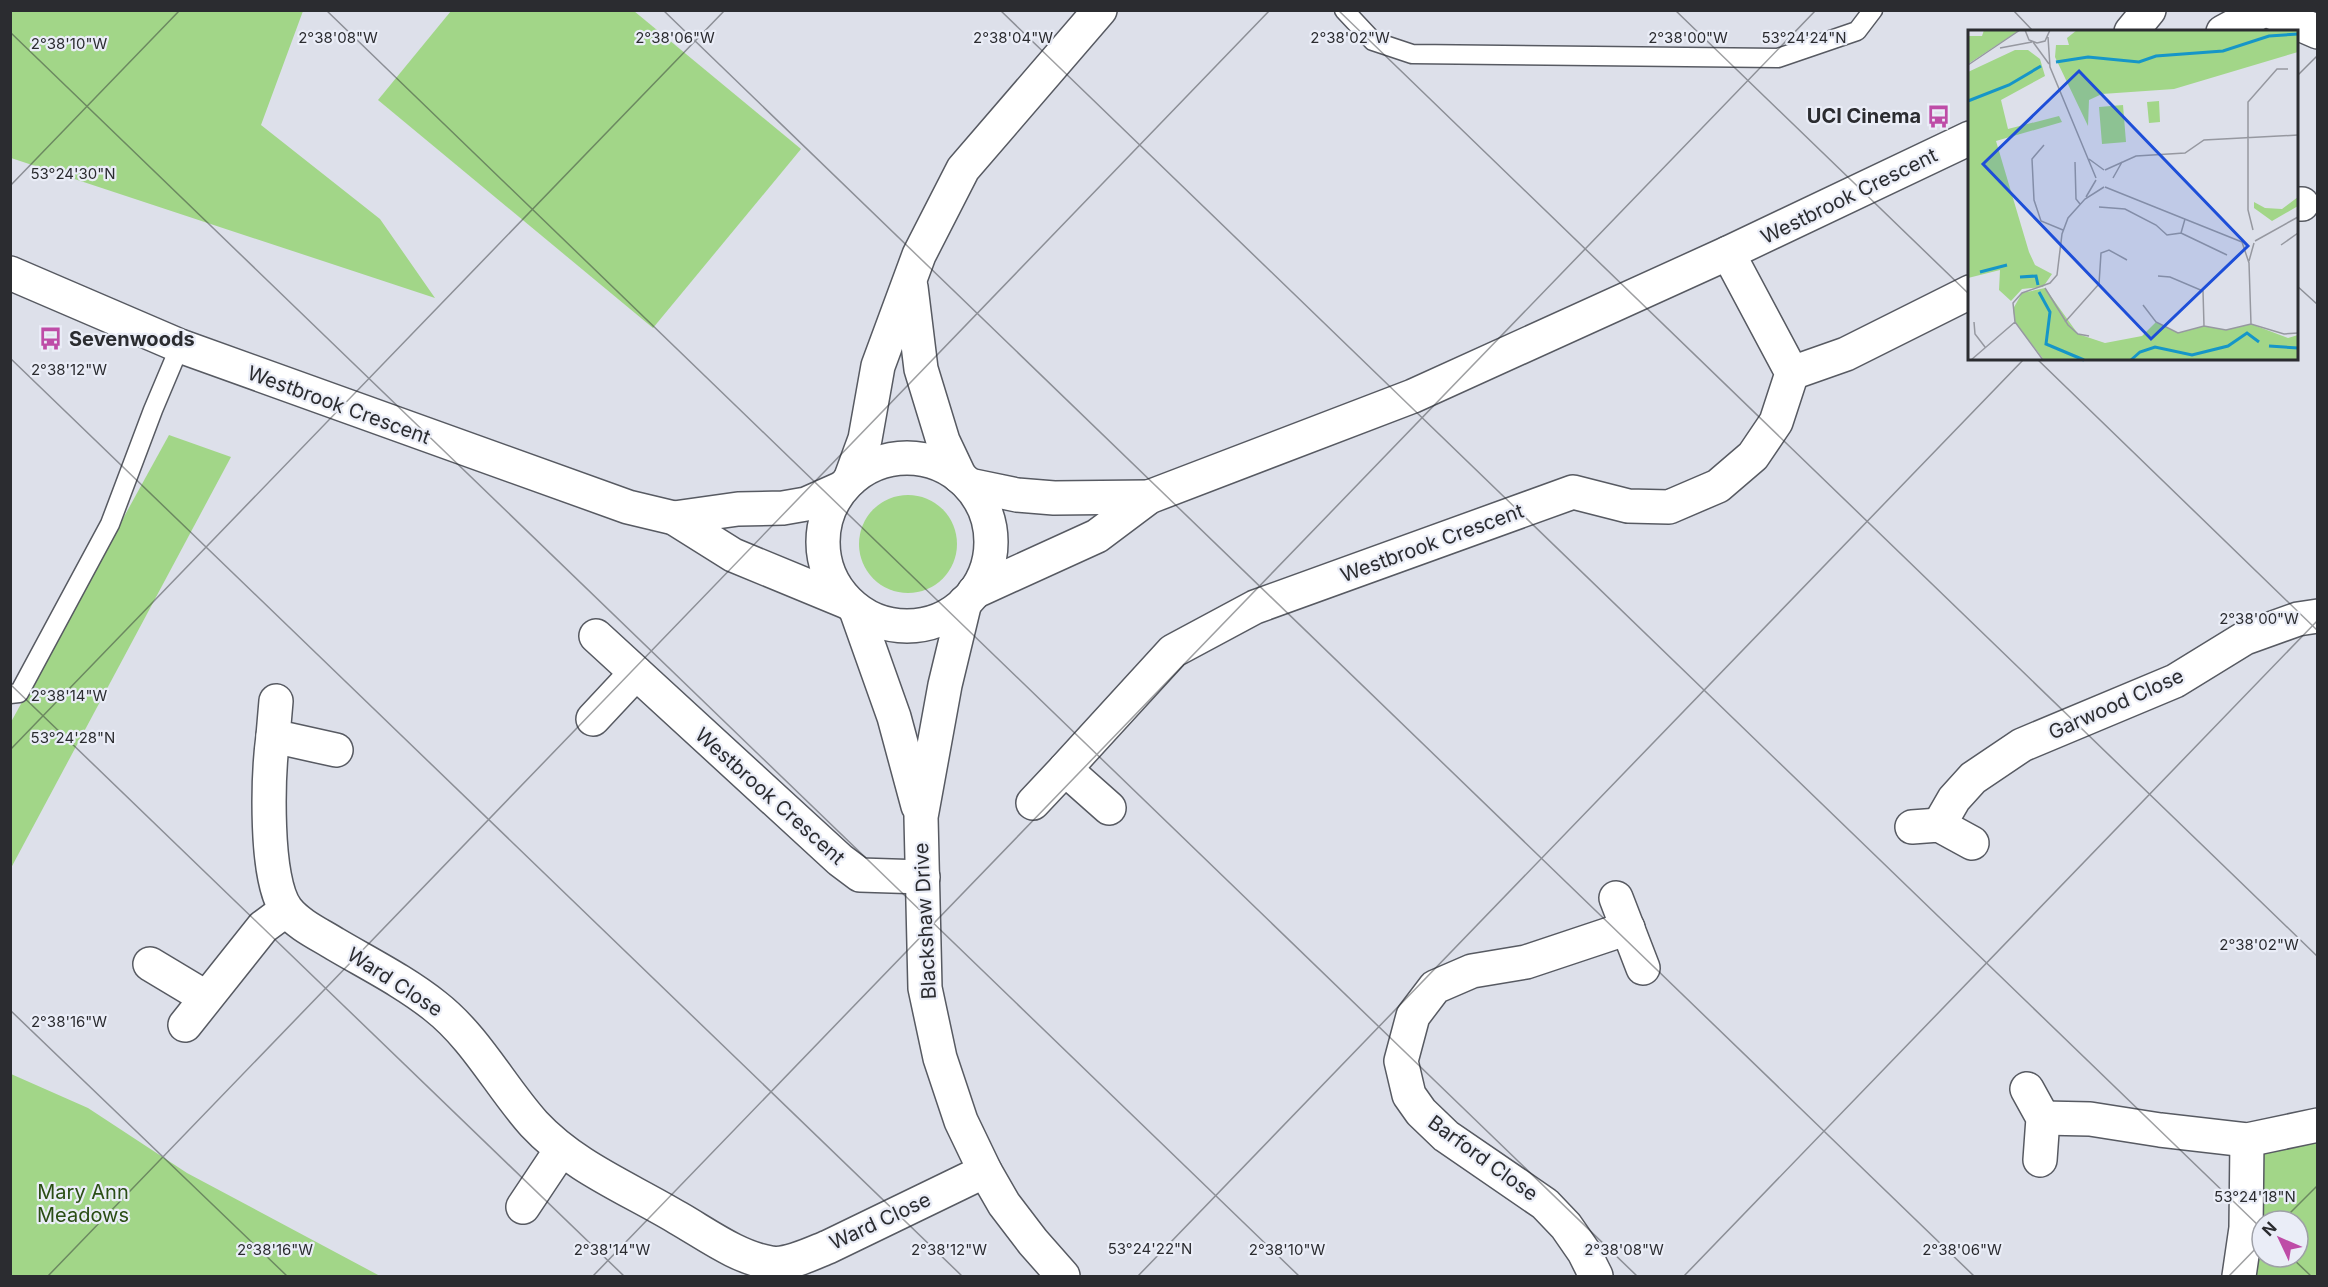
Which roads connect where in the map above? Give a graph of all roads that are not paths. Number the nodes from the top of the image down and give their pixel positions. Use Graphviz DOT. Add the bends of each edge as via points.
graph roads {
  1 [pos="1100,10"];
  2 [pos="1344,10"];
  3 [pos="1873,10"];
  4 [pos="2149,10"];
  5 [pos="2265,10"];
  6 [pos="2133,30"];
  7 [pos="2227,30"];
  8 [pos="2318,32"];
  9 [pos="1968,139"];
  10 [pos="1728,253"];
  11 [pos="10,273"];
  12 [pos="910,282"];
  13 [pos="1968,293"];
  14 [pos="180,346"];
  15 [pos="1792,373"];
  16 [pos="965,481"];
  17 [pos="846,484"];
  18 [pos="1149,497"];
  19 [pos="674,518"];
  20 [pos="970,597"];
  21 [pos="851,606"];
  22 [pos="2318,616"];
  23 [pos="596,636"];
  24 [pos="636,673"];
  25 [pos="10,694"];
  26 [pos="276,701"];
  27 [pos="593,718"];
  28 [pos="273,736"];
  29 [pos="336,750"];
  30 [pos="1065,769"];
  31 [pos="1034,803"];
  32 [pos="1109,808"];
  33 [pos="921,817"];
  34 [pos="1972,843"];
  35 [pos="923,877"];
  36 [pos="1616,898"];
  37 [pos="286,910"];
  38 [pos="1628,928"];
  39 [pos="150,964"];
  40 [pos="1643,968"];
  41 [pos="205,997"];
  42 [pos="185,1025"];
  43 [pos="2027,1089"];
  44 [pos="2043,1118"];
  45 [pos="2318,1125"];
  46 [pos="2247,1140"];
  47 [pos="561,1150"];
  48 [pos="2040,1160"];
  49 [pos="985,1172"];
  50 [pos="523,1207"];
  51 [pos="774,1270"];
  52 [pos="1063,1276"];
  53 [pos="1596,1276"];
  54 [pos="2239,1276"];
  1 -- 12 [label="street" via="963,169 919,255"];
  2 -- 3 [label="lane" via="1372,41 1412,54 1778,58 1857,31"];
  4 -- 6 [label="street"];
  5 -- 7 [label="street"];
  5 -- 8 [label="street"];
  9 -- 10 [label="street, Westbrook Crescent"];
  10 -- 15 [label="street"];
  10 -- 18 [label="street, Westbrook Crescent" via="1413,396"];
  11 -- 14 [label="street, Westbrook Crescent"];
  12 -- 16 [label="street" via="921,369 943,441"];
  12 -- 17 [label="street" via="878,366 865,439"];
  13 -- 15 [label="street" via="1846,354"];
  14 -- 19 [label="street, Westbrook Crescent" via="628,507"];
  14 -- 25 [label="lane" via="110,524 19,693"];
  15 -- 30 [label="street, Westbrook Crescent" via="1776,422 1753,456 1718,486 1669,507 1628,506 1573,492 1255,607 1173,651"];
  16 -- 17 [label="street" via="940,465 917,458 892,459 870,466"];
  16 -- 18 [label="street, Westbrook Crescent" via="1017,495"];
  16 -- 20 [label="street" via="985,510 991,538 987,566"];
  17 -- 19 [label="street, Westbrook Crescent" via="806,504"];
  17 -- 21 [label="street" via="829,509 823,533 824,558 832,581"];
  18 -- 20 [label="street, Westbrook Crescent" via="1097,536"];
  19 -- 21 [label="street, Westbrook Crescent" via="733,555"];
  20 -- 21 [label="street" via="947,616 924,624 900,626"];
  20 -- 33 [label="street, Blackshaw Drive" via="945,685"];
  21 -- 33 [label="street, Blackshaw Drive" via="894,717"];
  22 -- 34 [label="street, Garwood Close" via="2246,638 2175,681 2022,745 1972,778 1925,826"];
  23 -- 24 [label="street, Westbrook Crescent"];
  24 -- 27 [label="street"];
  24 -- 35 [label="street, Westbrook Crescent" via="860,875"];
  26 -- 28 [label="street"];
  28 -- 29 [label="street"];
  28 -- 37 [label="street" via="268,805 275,884"];
  30 -- 31 [label="street, Westbrook Crescent"];
  30 -- 32 [label="street"];
  33 -- 35 [label="street, Blackshaw Drive"];
  35 -- 49 [label="street, Blackshaw Drive" via="925,988 940,1058 961,1121"];
  36 -- 38 [label="street"];
  37 -- 41 [label="street" via="263,927"];
  37 -- 47 [label="street, Ward Close" via="412,990 458,1025 534,1123"];
  38 -- 40 [label="street"];
  38 -- 53 [label="street, Barford Close" via="1526,962 1472,971 1434,987 1413,1016 1401,1061 1409,1095 1421,1112 1446,1136 1545,1204 1566,1226"];
  39 -- 41 [label="street"];
  41 -- 42 [label="street"];
  43 -- 44 [label="street"];
  44 -- 46 [label="street" via="2090,1119"];
  44 -- 48 [label="street"];
  45 -- 46 [label="street"];
  46 -- 54 [label="street" via="2246,1228"];
  47 -- 50 [label="street"];
  47 -- 51 [label="street, Ward Close" via="712,1239"];
  49 -- 51 [label="street, Ward Close"];
  49 -- 52 [label="street, Blackshaw Drive" via="1011,1213"];
}
